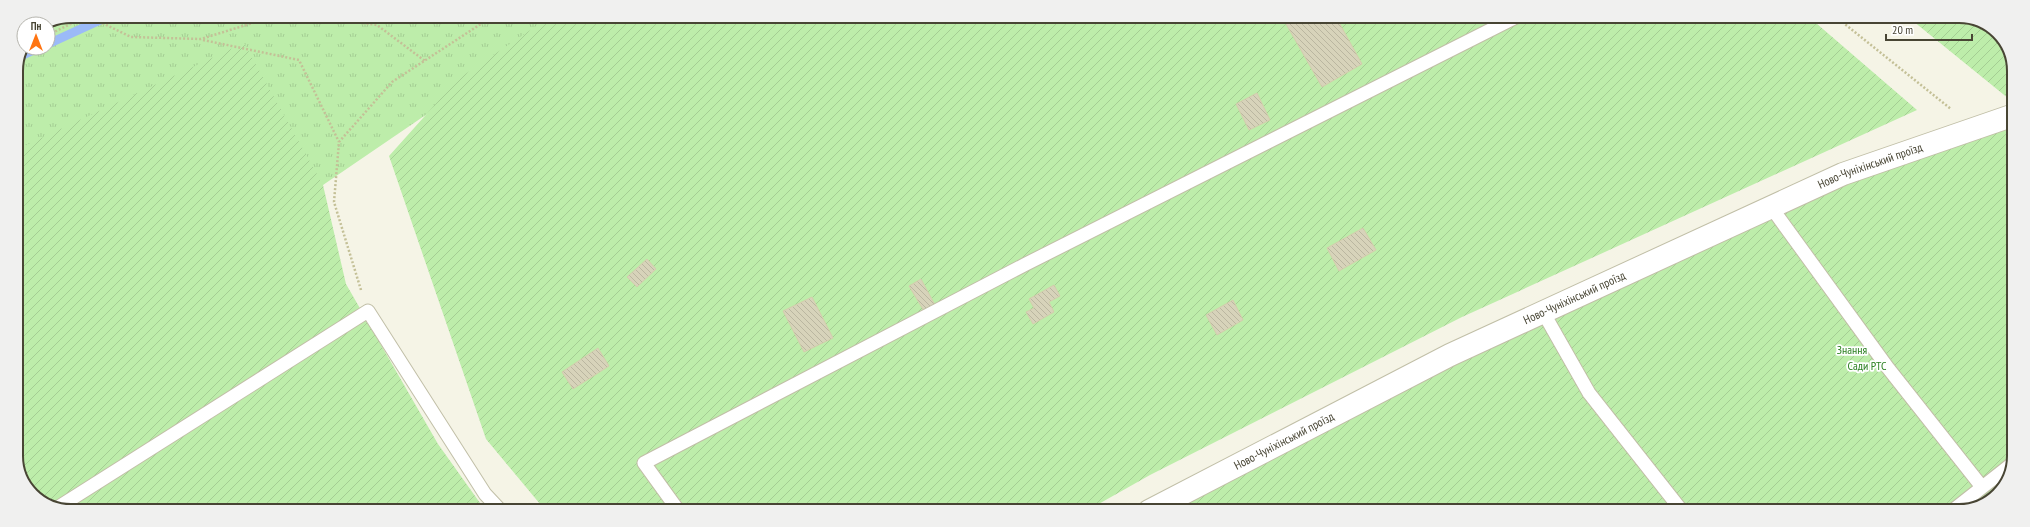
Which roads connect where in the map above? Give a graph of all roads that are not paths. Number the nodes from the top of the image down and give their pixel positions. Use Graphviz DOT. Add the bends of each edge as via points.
graph roads {
  1 [pos="1504,23"];
  2 [pos="2007,117"];
  3 [pos="1771,207"];
  4 [pos="1543,312"];
  5 [pos="2004,470"];
  6 [pos="1982,488"];
  7 [pos="64,503"];
  8 [pos="494,504"];
  9 [pos="674,504"];
  10 [pos="1161,504"];
  11 [pos="1676,504"];
  12 [pos="1961,504"];
  1 -- 9 [label="lane" via="1026,264 644,463"];
  2 -- 3 [label="street, Ново-Чуніхінський проїзд" via="1843,174"];
  3 -- 4 [label="street, Ново-Чуніхінський проїзд"];
  3 -- 6 [label="lane" via="1888,368"];
  4 -- 10 [label="street, Ново-Чуніхінський проїзд" via="1450,355"];
  4 -- 11 [label="lane" via="1589,393"];
  5 -- 6 [label="lane"];
  6 -- 12 [label="lane"];
  7 -- 8 [label="lane" via="368,311 485,494"];
}
